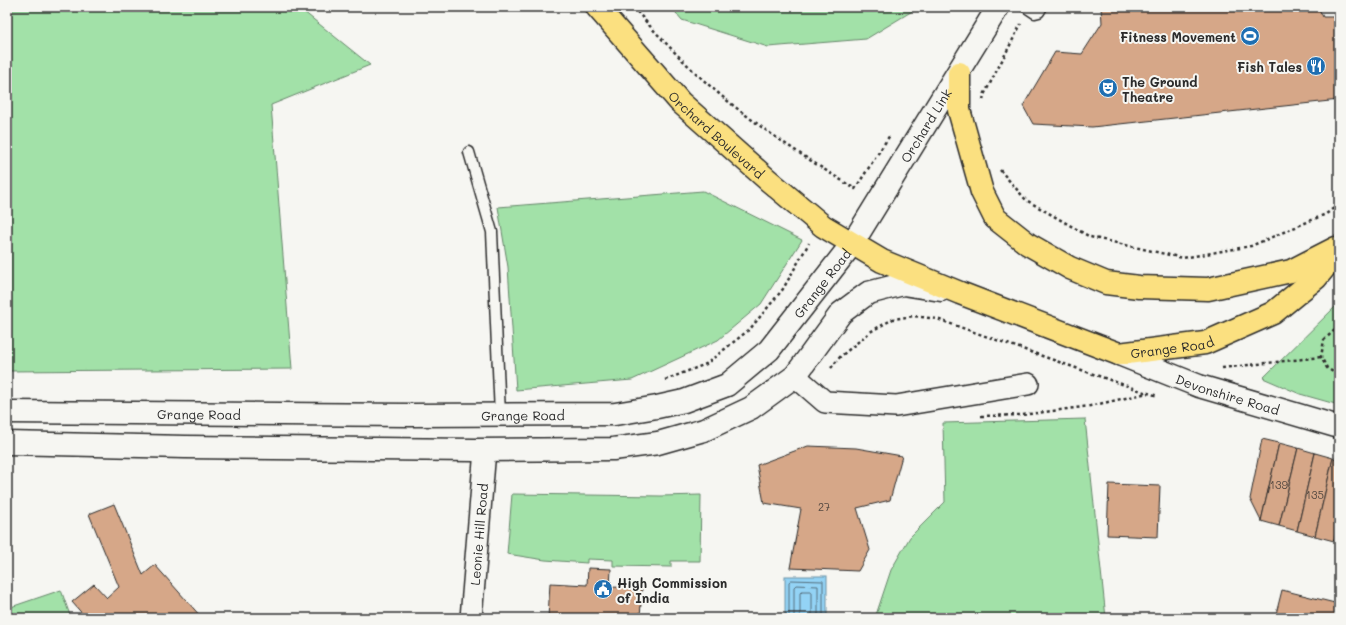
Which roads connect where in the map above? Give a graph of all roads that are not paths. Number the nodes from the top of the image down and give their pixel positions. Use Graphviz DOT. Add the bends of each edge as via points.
graph roads {
  1 [pos="597,7"];
  2 [pos="998,7"];
  3 [pos="1042,7"];
  4 [pos="1027,8"];
  5 [pos="959,73"];
  6 [pos="469,152"];
  7 [pos="852,244"];
  8 [pos="1339,246"];
  9 [pos="1339,250"];
  10 [pos="960,293"];
  11 [pos="1118,354"];
  12 [pos="795,376"];
  13 [pos="1028,384"];
  14 [pos="7,412"];
  15 [pos="500,415"];
  16 [pos="1339,427"];
  17 [pos="7,443"];
  18 [pos="485,450"];
  19 [pos="471,618"];
  1 -- 7 [label="main road, Orchard Boulevard" via="680,102 823,226"];
  2 -- 5 [label="main road, Orchard Link"];
  3 -- 4 [label="lane" via="1035,13"];
  5 -- 7 [label="main road, Orchard Link"];
  5 -- 8 [label="main road" via="959,110 982,192 995,218 1028,244 1070,268 1106,283 1139,287 1208,289 1290,271"];
  6 -- 15 [label="lane" via="492,232"];
  7 -- 10 [label="main road, Grange Road" via="882,261"];
  7 -- 15 [label="main road, Grange Road" via="769,350 727,385 684,401 614,414"];
  9 -- 11 [label="main road, Grange Road" via="1316,278 1273,313 1205,343"];
  10 -- 11 [label="main road, Grange Road"];
  10 -- 12 [label="main road, Grange Road" via="903,284 868,293 841,313"];
  11 -- 16 [label="main road, Devonshire Road" via="1199,386"];
  12 -- 13 [label="street" via="825,402 896,406"];
  12 -- 18 [label="main road, Grange Road" via="751,408 704,430 658,443 614,449"];
  14 -- 15 [label="main road, Grange Road"];
  17 -- 18 [label="main road, Grange Road"];
  18 -- 19 [label="street, Leonie Hill Road"];
}
